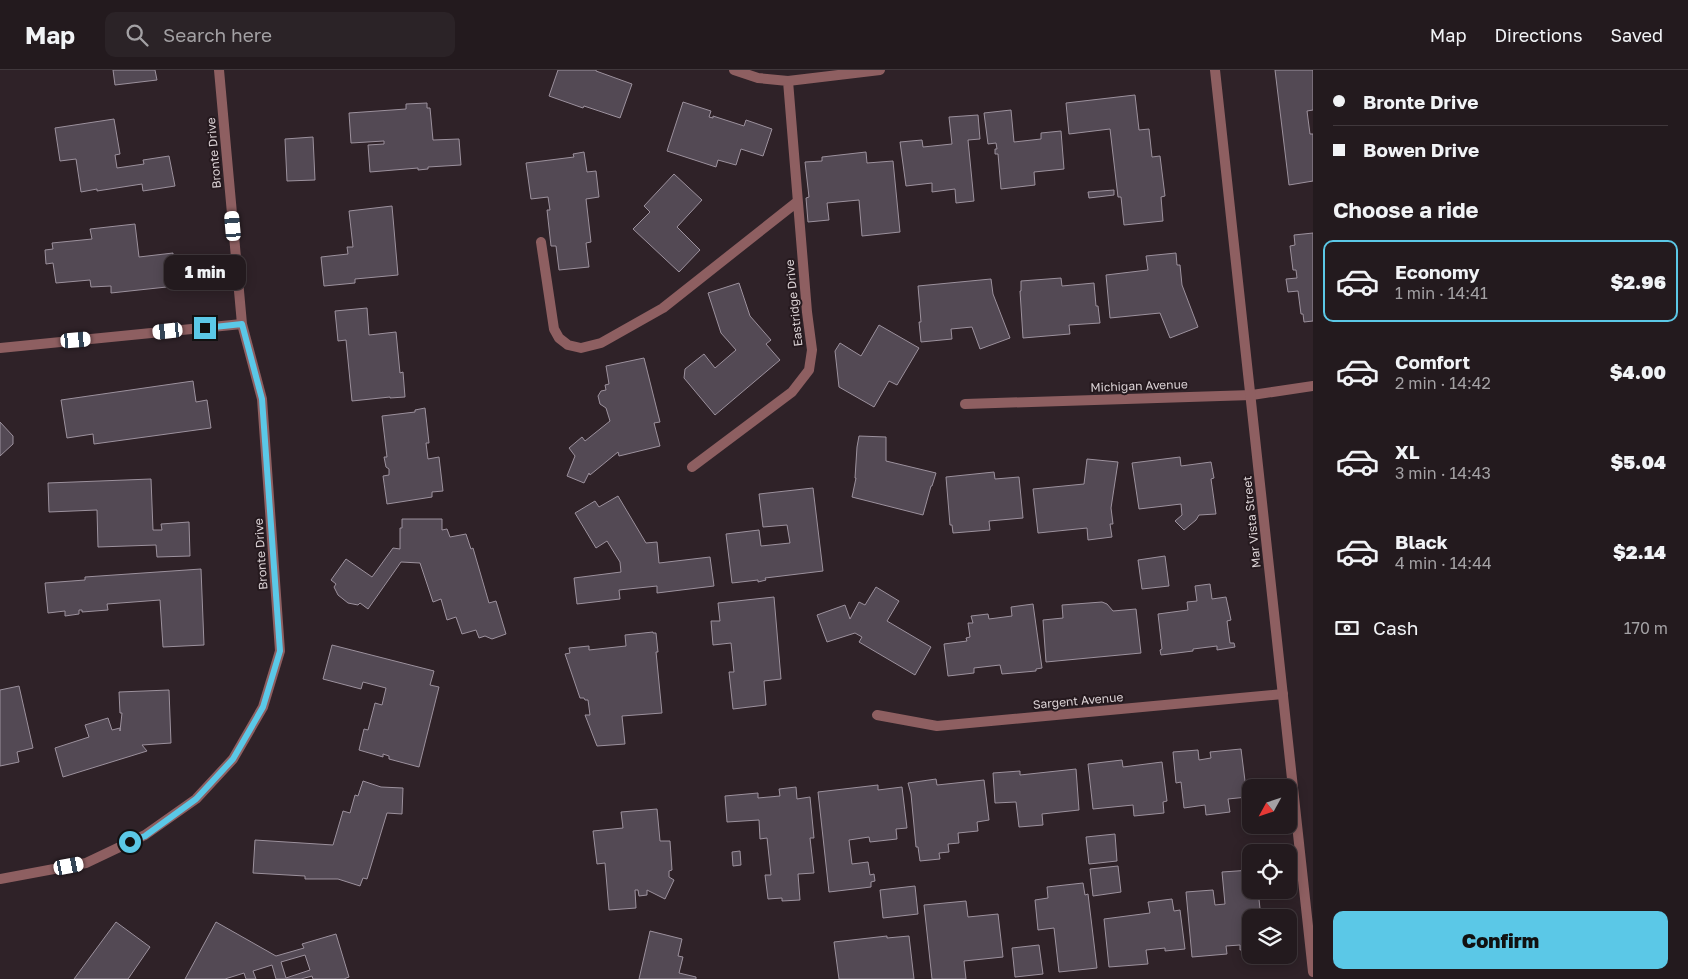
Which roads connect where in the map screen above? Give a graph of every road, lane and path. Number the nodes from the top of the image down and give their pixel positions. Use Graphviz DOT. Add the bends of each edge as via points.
graph roads {
  1 [pos="219,70"];
  2 [pos="734,70"];
  3 [pos="880,70"];
  4 [pos="1215,70"];
  5 [pos="788,81"];
  6 [pos="797,202"];
  7 [pos="541,242"];
  8 [pos="242,324"];
  9 [pos="0,348"];
  10 [pos="1313,386"];
  11 [pos="1252,395"];
  12 [pos="965,404"];
  13 [pos="692,467"];
  14 [pos="1283,694"];
  15 [pos="877,715"];
  16 [pos="0,879"];
  17 [pos="1313,972"];
  1 -- 8 [label="street, Bronte Drive"];
  2 -- 5 [label="street" via="758,78"];
  3 -- 5 [label="street"];
  4 -- 11 [label="street, Mar Vista Street"];
  5 -- 6 [label="street, Eastridge Drive"];
  6 -- 7 [label="street" via="663,308 601,343 581,348 568,345 554,329"];
  6 -- 13 [label="street, Eastridge Drive" via="812,350 809,370 792,392"];
  8 -- 9 [label="street"];
  8 -- 16 [label="street, Bronte Drive" via="262,399 280,651 263,707 233,759 202,793 145,836 86,863"];
  10 -- 11 [label="street, Michigan Avenue"];
  11 -- 12 [label="street, Michigan Avenue"];
  11 -- 14 [label="street, Mar Vista Street"];
  14 -- 15 [label="street, Sargent Avenue" via="937,726"];
  14 -- 17 [label="street, Mar Vista Street"];
}
